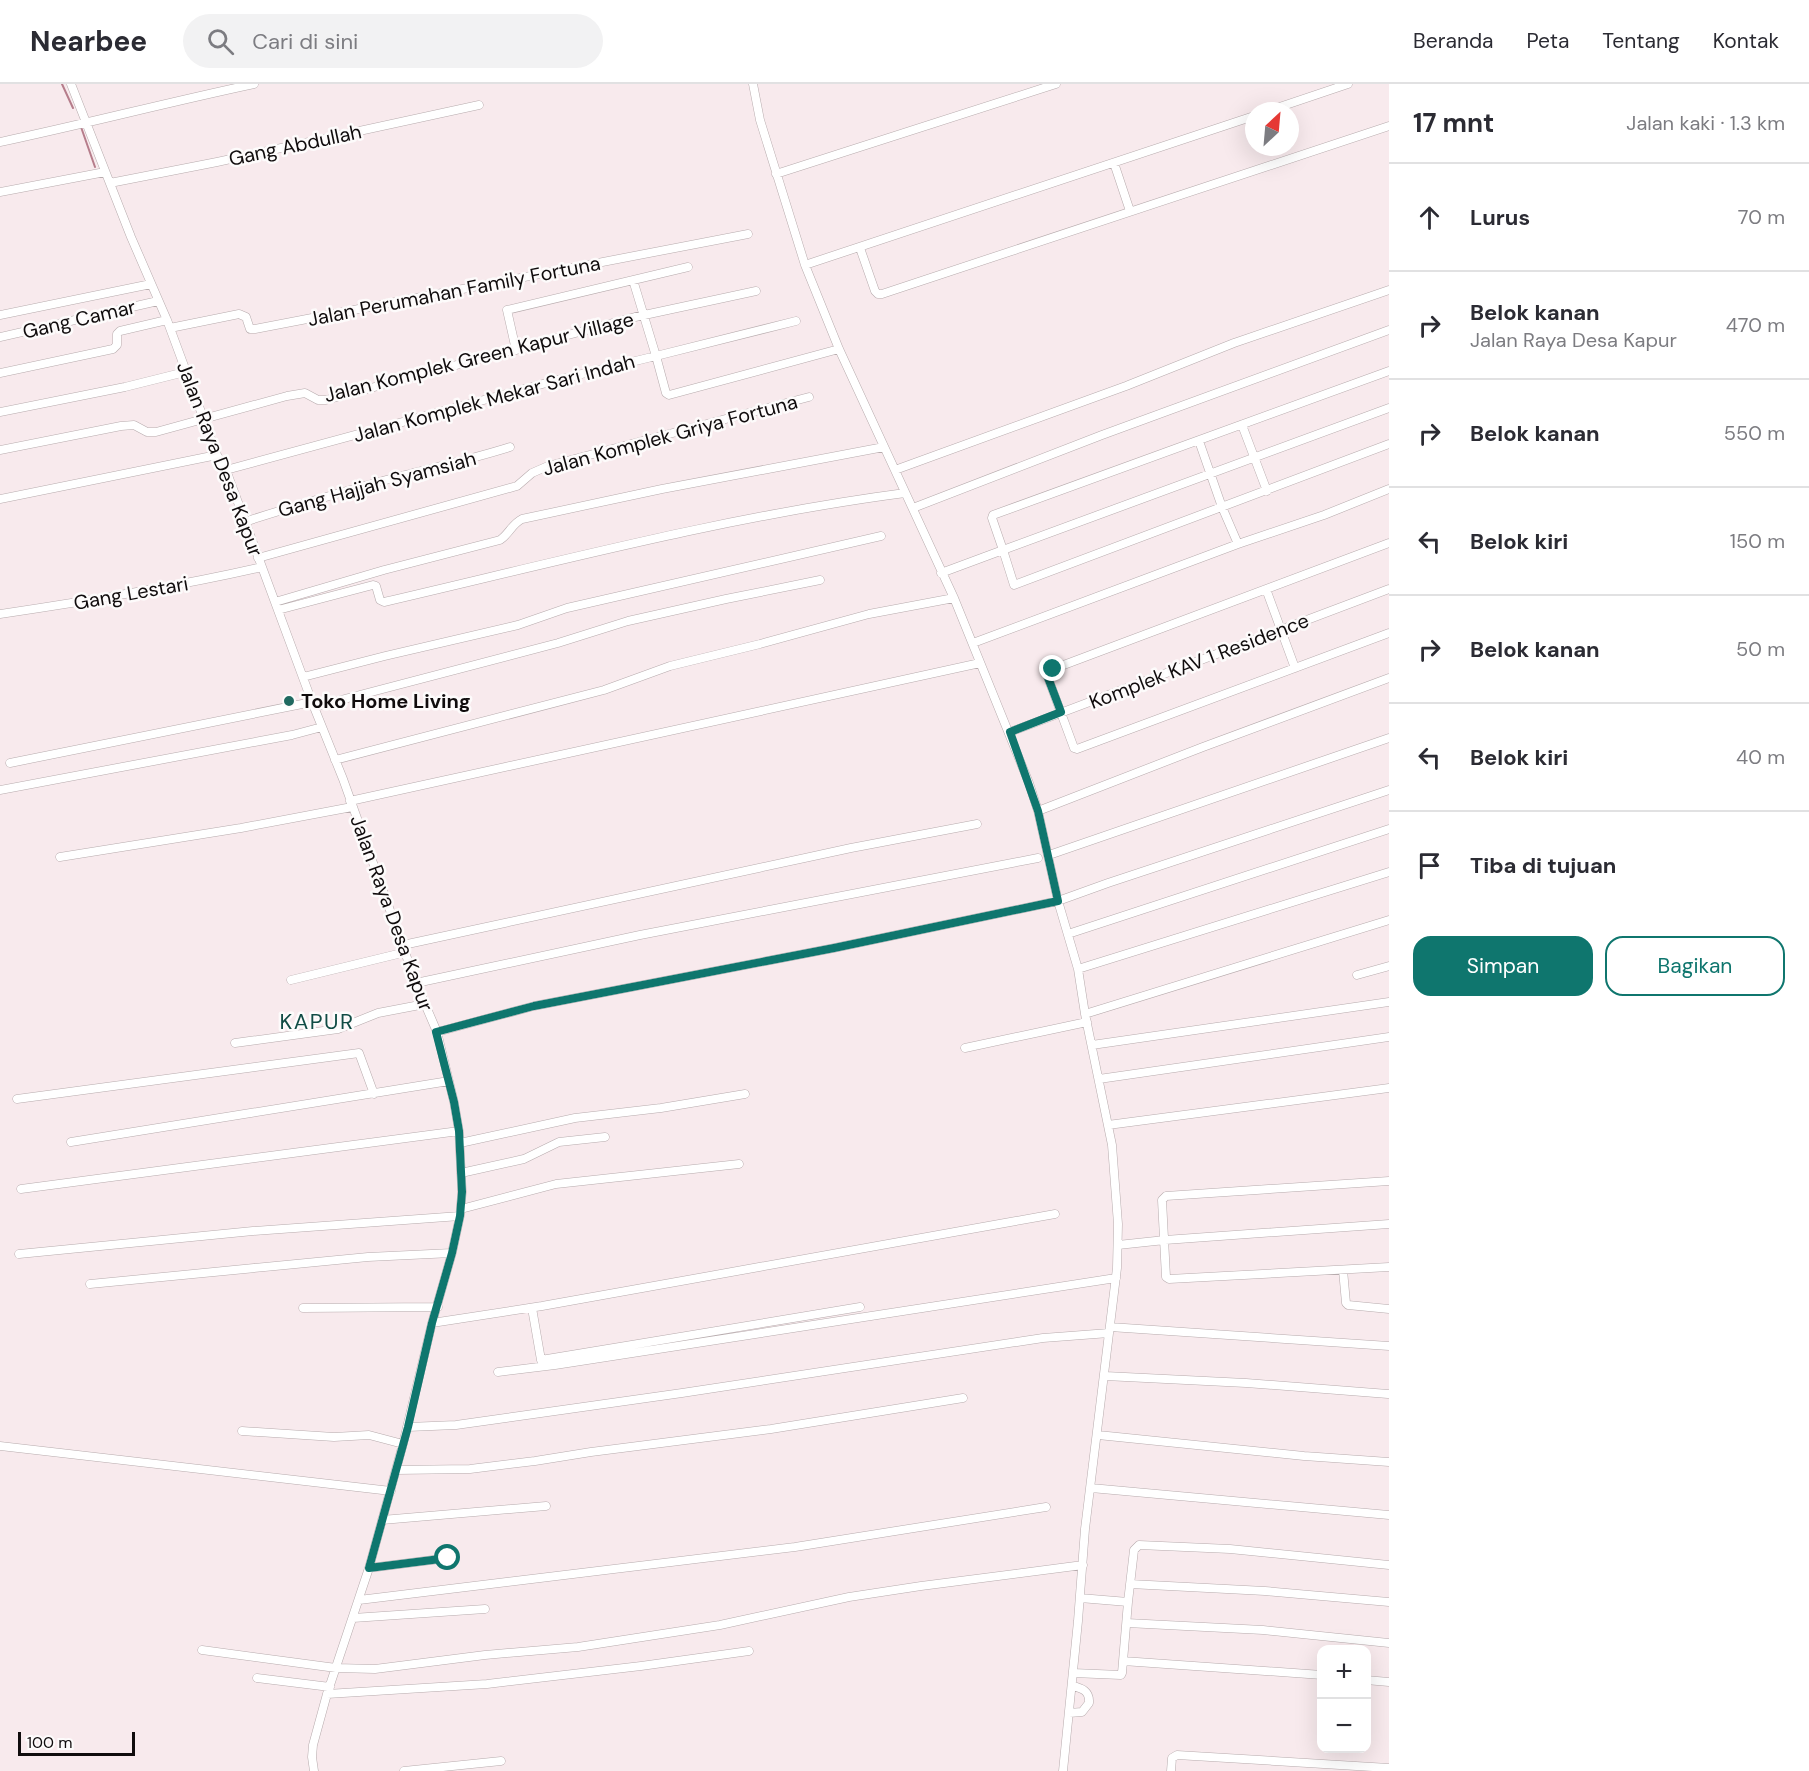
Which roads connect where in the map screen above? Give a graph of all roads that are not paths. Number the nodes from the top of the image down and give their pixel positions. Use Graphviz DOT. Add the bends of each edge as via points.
graph roads {
  1 [pos="71,84"];
  2 [pos="254,84"];
  3 [pos="753,84"];
  4 [pos="1056,84"];
  5 [pos="1348,84"];
  6 [pos="1295,102"];
  7 [pos="480,105"];
  8 [pos="1245,119"];
  9 [pos="87,124"];
  10 [pos="1389,126"];
  11 [pos="0,142"];
  12 [pos="1114,163"];
  13 [pos="105,172"];
  14 [pos="776,174"];
  15 [pos="110,183"];
  16 [pos="0,192"];
  17 [pos="1130,211"];
  18 [pos="748,234"];
  19 [pos="860,248"];
  20 [pos="804,265"];
  21 [pos="688,267"];
  22 [pos="633,280"];
  23 [pos="151,284"];
  24 [pos="1389,290"];
  25 [pos="756,291"];
  26 [pos="158,301"];
  27 [pos="0,315"];
  28 [pos="643,316"];
  29 [pos="796,321"];
  30 [pos="168,324"];
  31 [pos="1389,330"];
  32 [pos="0,337"];
  33 [pos="840,349"];
  34 [pos="516,350"];
  35 [pos="656,356"];
  36 [pos="1389,370"];
  37 [pos="185,372"];
  38 [pos="0,373"];
  39 [pos="809,397"];
  40 [pos="1389,408"];
  41 [pos="0,412"];
  42 [pos="204,419"];
  43 [pos="1242,425"];
  44 [pos="1199,441"];
  45 [pos="1389,444"];
  46 [pos="510,447"];
  47 [pos="884,447"];
  48 [pos="0,450"];
  49 [pos="217,455"];
  50 [pos="1254,458"];
  51 [pos="226,470"];
  52 [pos="895,470"];
  53 [pos="1211,474"];
  54 [pos="1389,489"];
  55 [pos="1267,491"];
  56 [pos="905,493"];
  57 [pos="0,499"];
  58 [pos="1222,507"];
  59 [pos="913,508"];
  60 [pos="244,522"];
  61 [pos="881,536"];
  62 [pos="1389,543"];
  63 [pos="1238,544"];
  64 [pos="1003,550"];
  65 [pos="258,558"];
  66 [pos="262,567"];
  67 [pos="941,573"];
  68 [pos="819,580"];
  69 [pos="1266,589"];
  70 [pos="1389,589"];
  71 [pos="954,598"];
  72 [pos="276,606"];
  73 [pos="0,614"];
  74 [pos="1281,630"];
  75 [pos="1389,633"];
  76 [pos="973,643"];
  77 [pos="980,663"];
  78 [pos="1295,668"];
  79 [pos="303,677"];
  80 [pos="1389,678"];
  81 [pos="313,705"];
  82 [pos="1061,712"];
  83 [pos="322,727"];
  84 [pos="1010,732"];
  85 [pos="1389,738"];
  86 [pos="335,760"];
  87 [pos="10,763"];
  88 [pos="0,790"];
  89 [pos="1389,790"];
  90 [pos="351,804"];
  91 [pos="1038,811"];
  92 [pos="977,824"];
  93 [pos="1389,829"];
  94 [pos="1049,855"];
  95 [pos="60,857"];
  96 [pos="1038,858"];
  97 [pos="1389,872"];
  98 [pos="1058,901"];
  99 [pos="1389,920"];
  100 [pos="1068,934"];
  101 [pos="404,949"];
  102 [pos="1389,966"];
  103 [pos="1078,969"];
  104 [pos="1357,975"];
  105 [pos="291,980"];
  106 [pos="416,983"];
  107 [pos="1389,1002"];
  108 [pos="425,1004"];
  109 [pos="1085,1014"];
  110 [pos="1087,1023"];
  111 [pos="436,1032"];
  112 [pos="1389,1037"];
  113 [pos="235,1043"];
  114 [pos="1092,1046"];
  115 [pos="965,1048"];
  116 [pos="1099,1080"];
  117 [pos="448,1082"];
  118 [pos="1389,1088"];
  119 [pos="374,1094"];
  120 [pos="745,1094"];
  121 [pos="17,1099"];
  122 [pos="1108,1125"];
  123 [pos="459,1131"];
  124 [pos="605,1137"];
  125 [pos="70,1142"];
  126 [pos="460,1143"];
  127 [pos="739,1164"];
  128 [pos="461,1173"];
  129 [pos="1389,1181"];
  130 [pos="21,1189"];
  131 [pos="460,1213"];
  132 [pos="1055,1214"];
  133 [pos="1389,1224"];
  134 [pos="1165,1239"];
  135 [pos="1118,1245"];
  136 [pos="452,1253"];
  137 [pos="19,1254"];
  138 [pos="1389,1266"];
  139 [pos="1342,1270"];
  140 [pos="1116,1278"];
  141 [pos="90,1284"];
  142 [pos="438,1307"];
  143 [pos="860,1307"];
  144 [pos="303,1308"];
  145 [pos="532,1308"];
  146 [pos="1389,1309"];
  147 [pos="432,1323"];
  148 [pos="1109,1330"];
  149 [pos="1389,1346"];
  150 [pos="498,1372"];
  151 [pos="1105,1376"];
  152 [pos="1388,1394"];
  153 [pos="963,1398"];
  154 [pos="408,1427"];
  155 [pos="242,1431"];
  156 [pos="1098,1435"];
  157 [pos="403,1444"];
  158 [pos="0,1446"];
  159 [pos="1389,1462"];
  160 [pos="396,1470"];
  161 [pos="1091,1488"];
  162 [pos="391,1491"];
  163 [pos="546,1506"];
  164 [pos="1046,1507"];
  165 [pos="1389,1515"];
  166 [pos="382,1520"];
  167 [pos="448,1558"];
  168 [pos="1083,1565"];
  169 [pos="1389,1565"];
  170 [pos="369,1568"];
  171 [pos="1130,1584"];
  172 [pos="1080,1598"];
  173 [pos="360,1600"];
  174 [pos="1128,1602"];
  175 [pos="1389,1602"];
  176 [pos="485,1610"];
  177 [pos="353,1618"];
  178 [pos="1126,1623"];
  179 [pos="1389,1643"];
  180 [pos="202,1650"];
  181 [pos="749,1651"];
  182 [pos="1123,1660"];
  183 [pos="336,1668"];
  184 [pos="1073,1672"];
  185 [pos="1317,1675"];
  186 [pos="256,1678"];
  187 [pos="1371,1680"];
  188 [pos="1389,1682"];
  189 [pos="1072,1686"];
  190 [pos="329,1691"];
  191 [pos="1069,1713"];
  192 [pos="501,1761"];
  193 [pos="1389,1768"];
  194 [pos="314,1771"];
  195 [pos="404,1771"];
  196 [pos="1063,1771"];
  197 [pos="1171,1771"];
  1 -- 9 [label="street, Jalan Raya Desa Kapur"];
  2 -- 9 [label="street"];
  3 -- 14 [label="street"];
  4 -- 14 [label="street"];
  5 -- 6 [label="street"];
  7 -- 15 [label="street, Gang Abdullah"];
  8 -- 12 [label="street"];
  9 -- 11 [label="street"];
  9 -- 13 [label="street, Jalan Raya Desa Kapur"];
  10 -- 17 [label="street"];
  12 -- 17 [label="street"];
  12 -- 19 [label="street"];
  13 -- 15 [label="street, Jalan Raya Desa Kapur"];
  13 -- 16 [label="street"];
  14 -- 20 [label="street"];
  15 -- 23 [label="street, Jalan Raya Desa Kapur"];
  17 -- 19 [label="street" via="882,294 875,291"];
  18 -- 30 [label="street, Jalan Perumahan Family Fortuna" via="255,330 250,329 246,316 238,314"];
  19 -- 20 [label="street"];
  20 -- 33 [label="street"];
  21 -- 22 [label="street"];
  22 -- 28 [label="street"];
  22 -- 34 [label="street" via="507,310"];
  23 -- 26 [label="street, Jalan Raya Desa Kapur"];
  23 -- 27 [label="street"];
  24 -- 52 [label="street" via="1234,343"];
  25 -- 28 [label="street, Jalan Komplek Green Kapur Village"];
  26 -- 30 [label="street, Jalan Raya Desa Kapur"];
  26 -- 32 [label="street, Gang Camar"];
  28 -- 34 [label="street, Jalan Komplek Green Kapur Village"];
  28 -- 35 [label="street"];
  29 -- 35 [label="street"];
  30 -- 37 [label="street, Jalan Raya Desa Kapur"];
  30 -- 38 [label="street" via="120,332 113,349"];
  31 -- 59 [label="street"];
  33 -- 35 [label="street, Jalan Komplek Mekar Sari Indah" via="669,394"];
  33 -- 47 [label="street"];
  34 -- 42 [label="street, Jalan Komplek Green Kapur Village" via="327,400 305,393"];
  35 -- 51 [label="street, Jalan Komplek Mekar Sari Indah"];
  36 -- 43 [label="street"];
  37 -- 41 [label="street"];
  37 -- 42 [label="street, Jalan Raya Desa Kapur"];
  39 -- 65 [label="street, Jalan Komplek Griya Fortuna" via="574,459 537,470 517,486"];
  40 -- 50 [label="street"];
  42 -- 48 [label="street, Jalan Komplek Green Kapur Village" via="156,432 134,425 121,426"];
  42 -- 49 [label="street, Jalan Raya Desa Kapur"];
  43 -- 44 [label="street"];
  43 -- 50 [label="street"];
  44 -- 53 [label="street"];
  44 -- 64 [label="street" via="993,515"];
  45 -- 55 [label="street"];
  46 -- 60 [label="street, Gang Hajjah Syamsiah"];
  47 -- 52 [label="street"];
  47 -- 72 [label="street" via="522,519 500,540 384,570"];
  49 -- 51 [label="street, Jalan Raya Desa Kapur"];
  49 -- 57 [label="street"];
  50 -- 53 [label="street"];
  50 -- 55 [label="street"];
  51 -- 60 [label="street, Jalan Raya Desa Kapur"];
  52 -- 56 [label="street"];
  53 -- 58 [label="street"];
  53 -- 64 [label="street"];
  54 -- 63 [label="street"];
  55 -- 58 [label="street"];
  56 -- 59 [label="street"];
  56 -- 72 [label="street" via="784,511 384,602 376,586 371,585"];
  58 -- 63 [label="street"];
  58 -- 64 [label="street" via="1014,585"];
  59 -- 67 [label="street"];
  60 -- 65 [label="street, Jalan Raya Desa Kapur"];
  61 -- 79 [label="street" via="567,608 518,625"];
  62 -- 69 [label="street"];
  63 -- 76 [label="street"];
  64 -- 67 [label="street"];
  65 -- 66 [label="street, Jalan Raya Desa Kapur"];
  66 -- 72 [label="street, Jalan Raya Desa Kapur"];
  66 -- 73 [label="street, Gang Lestari"];
  67 -- 71 [label="street"];
  68 -- 81 [label="street" via="628,621 558,643"];
  69 -- 74 [label="street"];
  69 -- 82 [label="street" via="1049,670 1047,675"];
  70 -- 74 [label="street, Komplek KAV 1 Residence"];
  71 -- 76 [label="street"];
  71 -- 86 [label="street" via="869,614 670,666 604,690"];
  72 -- 79 [label="street, Jalan Raya Desa Kapur"];
  74 -- 78 [label="street"];
  74 -- 82 [label="street, Komplek KAV 1 Residence"];
  75 -- 78 [label="street"];
  76 -- 77 [label="street"];
  77 -- 84 [label="street"];
  77 -- 90 [label="street"];
  78 -- 82 [label="street" via="1077,749"];
  79 -- 81 [label="street, Jalan Raya Desa Kapur"];
  80 -- 91 [label="street"];
  81 -- 83 [label="street, Jalan Raya Desa Kapur"];
  81 -- 87 [label="street"];
  82 -- 84 [label="street, Komplek KAV 1 Residence"];
  83 -- 86 [label="street, Jalan Raya Desa Kapur"];
  83 -- 88 [label="street"];
  84 -- 91 [label="street"];
  85 -- 94 [label="street"];
  86 -- 90 [label="street, Jalan Raya Desa Kapur"];
  89 -- 98 [label="street"];
  90 -- 95 [label="street" via="241,828"];
  90 -- 101 [label="street, Jalan Raya Desa Kapur"];
  91 -- 94 [label="street"];
  92 -- 101 [label="street" via="828,853"];
  93 -- 100 [label="street"];
  94 -- 98 [label="street"];
  96 -- 106 [label="street" via="651,932"];
  97 -- 103 [label="street"];
  98 -- 100 [label="street"];
  98 -- 111 [label="street" via="534,1006"];
  99 -- 109 [label="street"];
  100 -- 103 [label="street"];
  101 -- 105 [label="street"];
  101 -- 106 [label="street, Jalan Raya Desa Kapur"];
  102 -- 104 [label="street"];
  103 -- 109 [label="street"];
  106 -- 108 [label="street, Jalan Raya Desa Kapur"];
  107 -- 114 [label="street"];
  108 -- 111 [label="street, Jalan Raya Desa Kapur"];
  108 -- 113 [label="street" via="378,1013 338,1029"];
  109 -- 110 [label="street"];
  110 -- 114 [label="street"];
  110 -- 115 [label="street"];
  111 -- 117 [label="street, Jalan Raya Desa Kapur"];
  112 -- 116 [label="street"];
  114 -- 116 [label="street"];
  116 -- 122 [label="street"];
  117 -- 119 [label="street"];
  117 -- 123 [label="street, Jalan Raya Desa Kapur"];
  118 -- 122 [label="street"];
  119 -- 121 [label="street" via="359,1053"];
  119 -- 125 [label="street"];
  120 -- 126 [label="street" via="575,1118"];
  122 -- 135 [label="street"];
  123 -- 126 [label="street, Jalan Raya Desa Kapur"];
  123 -- 130 [label="street"];
  124 -- 128 [label="street" via="560,1142 524,1159"];
  126 -- 128 [label="street, Jalan Raya Desa Kapur"];
  127 -- 131 [label="street" via="556,1184"];
  128 -- 131 [label="street, Jalan Raya Desa Kapur"];
  129 -- 134 [label="street" via="1166,1196 1162,1200"];
  131 -- 136 [label="street, Jalan Raya Desa Kapur"];
  131 -- 137 [label="street"];
  132 -- 145 [label="street"];
  133 -- 134 [label="street"];
  134 -- 135 [label="street"];
  134 -- 139 [label="street" via="1166,1277 1174,1280"];
  135 -- 140 [label="street"];
  136 -- 141 [label="street" via="368,1257"];
  136 -- 142 [label="street, Jalan Raya Desa Kapur"];
  138 -- 139 [label="street"];
  139 -- 146 [label="street" via="1348,1305"];
  140 -- 148 [label="street"];
  140 -- 150 [label="street"];
  142 -- 144 [label="street"];
  142 -- 147 [label="street, Jalan Raya Desa Kapur"];
  143 -- 145 [label="street" via="541,1360"];
  145 -- 147 [label="street"];
  147 -- 154 [label="street, Jalan Raya Desa Kapur"];
  148 -- 149 [label="street"];
  148 -- 151 [label="street"];
  148 -- 154 [label="street" via="456,1425"];
  151 -- 152 [label="street"];
  151 -- 156 [label="street"];
  153 -- 160 [label="street" via="535,1461 470,1469"];
  154 -- 157 [label="street, Jalan Raya Desa Kapur"];
  155 -- 157 [label="street" via="369,1436"];
  156 -- 159 [label="street"];
  156 -- 161 [label="street"];
  157 -- 160 [label="street, Jalan Raya Desa Kapur"];
  158 -- 162 [label="street"];
  160 -- 162 [label="street, Jalan Raya Desa Kapur"];
  161 -- 165 [label="street"];
  161 -- 168 [label="street"];
  162 -- 166 [label="street, Jalan Raya Desa Kapur"];
  163 -- 166 [label="street"];
  164 -- 173 [label="street" via="795,1547"];
  166 -- 170 [label="street, Jalan Raya Desa Kapur"];
  167 -- 170 [label="street"];
  168 -- 172 [label="street"];
  168 -- 183 [label="street" via="849,1597 720,1625 578,1647 375,1669"];
  169 -- 171 [label="street" via="1230,1549 1139,1545 1134,1550"];
  170 -- 173 [label="street, Jalan Raya Desa Kapur"];
  171 -- 174 [label="street"];
  171 -- 175 [label="street"];
  172 -- 174 [label="street"];
  172 -- 184 [label="street"];
  173 -- 177 [label="street, Jalan Raya Desa Kapur"];
  174 -- 178 [label="street"];
  176 -- 177 [label="street"];
  177 -- 183 [label="street, Jalan Raya Desa Kapur"];
  178 -- 179 [label="street" via="1226,1627"];
  178 -- 182 [label="street"];
  180 -- 183 [label="street"];
  181 -- 190 [label="street" via="487,1684"];
  182 -- 184 [label="street" via="1121,1675"];
  182 -- 185 [label="street"];
  183 -- 190 [label="street, Jalan Raya Desa Kapur"];
  184 -- 189 [label="street"];
  186 -- 190 [label="street"];
  187 -- 188 [label="street"];
  189 -- 191 [label="street"];
  189 -- 191 [label="street" via="1084,1690 1089,1703 1082,1712"];
  190 -- 194 [label="street, Jalan Raya Desa Kapur" via="313,1745"];
  191 -- 196 [label="street"];
  192 -- 195 [label="street"];
  193 -- 197 [label="street" via="1177,1755 1172,1758"];
}
